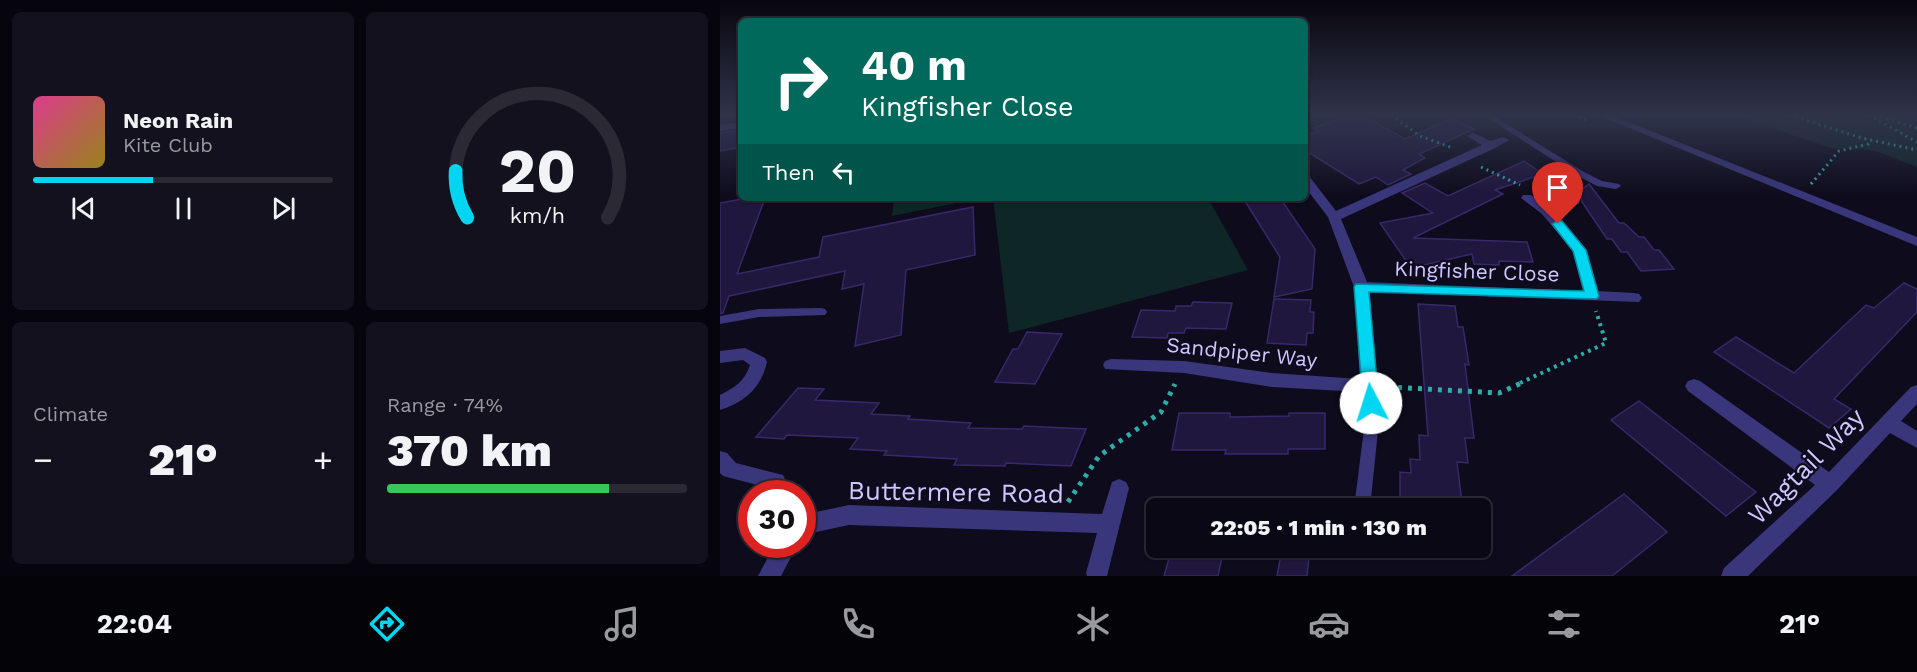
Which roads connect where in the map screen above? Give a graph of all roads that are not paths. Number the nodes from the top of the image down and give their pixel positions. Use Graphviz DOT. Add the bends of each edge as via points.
graph roads {
  1 [pos="1484,142"];
  2 [pos="1499,142"];
  3 [pos="1530,142"];
  4 [pos="1669,142"];
  5 [pos="1491,146"];
  6 [pos="1308,183"];
  7 [pos="1616,186"];
  8 [pos="1527,198"];
  9 [pos="1574,201"];
  10 [pos="1547,211"];
  11 [pos="1334,217"];
  12 [pos="1917,243"];
  13 [pos="1361,287"];
  14 [pos="1592,296"];
  15 [pos="1634,298"];
  16 [pos="821,312"];
  17 [pos="720,320"];
  18 [pos="720,357"];
  19 [pos="1111,365"];
  20 [pos="1370,386"];
  21 [pos="1694,386"];
  22 [pos="1917,392"];
  23 [pos="720,403"];
  24 [pos="1372,421"];
  25 [pos="1888,423"];
  26 [pos="1917,440"];
  27 [pos="720,459"];
  28 [pos="772,480"];
  29 [pos="1830,484"];
  30 [pos="1119,488"];
  31 [pos="1363,498"];
  32 [pos="816,522"];
  33 [pos="1109,524"];
  34 [pos="779,558"];
  35 [pos="1097,573"];
  36 [pos="769,576"];
  37 [pos="1732,576"];
  1 -- 5 [label="street"];
  2 -- 5 [label="street"];
  3 -- 7 [label="lane" via="1600,184"];
  4 -- 12 [label="street"];
  5 -- 11 [label="street"];
  6 -- 11 [label="street"];
  8 -- 10 [label="street, Kingfisher Close"];
  9 -- 10 [label="street"];
  10 -- 14 [label="street, Kingfisher Close" via="1580,250"];
  11 -- 13 [label="street"];
  13 -- 14 [label="street, Kingfisher Close"];
  13 -- 20 [label="street"];
  14 -- 15 [label="street, Kingfisher Close"];
  16 -- 17 [label="lane" via="759,313"];
  18 -- 23 [label="street" via="745,354 759,362 756,377 737,396"];
  19 -- 20 [label="street, Sandpiper Way" via="1184,367 1272,380"];
  20 -- 24 [label="street"];
  21 -- 29 [label="street"];
  22 -- 25 [label="street, Wagtail Way"];
  24 -- 31 [label="lane"];
  25 -- 26 [label="street"];
  25 -- 29 [label="street, Wagtail Way"];
  27 -- 28 [label="street" via="730,470"];
  29 -- 37 [label="street, Wagtail Way"];
  30 -- 33 [label="street"];
  32 -- 33 [label="street, Buttermere Road" via="849,515"];
  33 -- 35 [label="street"];
  34 -- 36 [label="street"];
}
